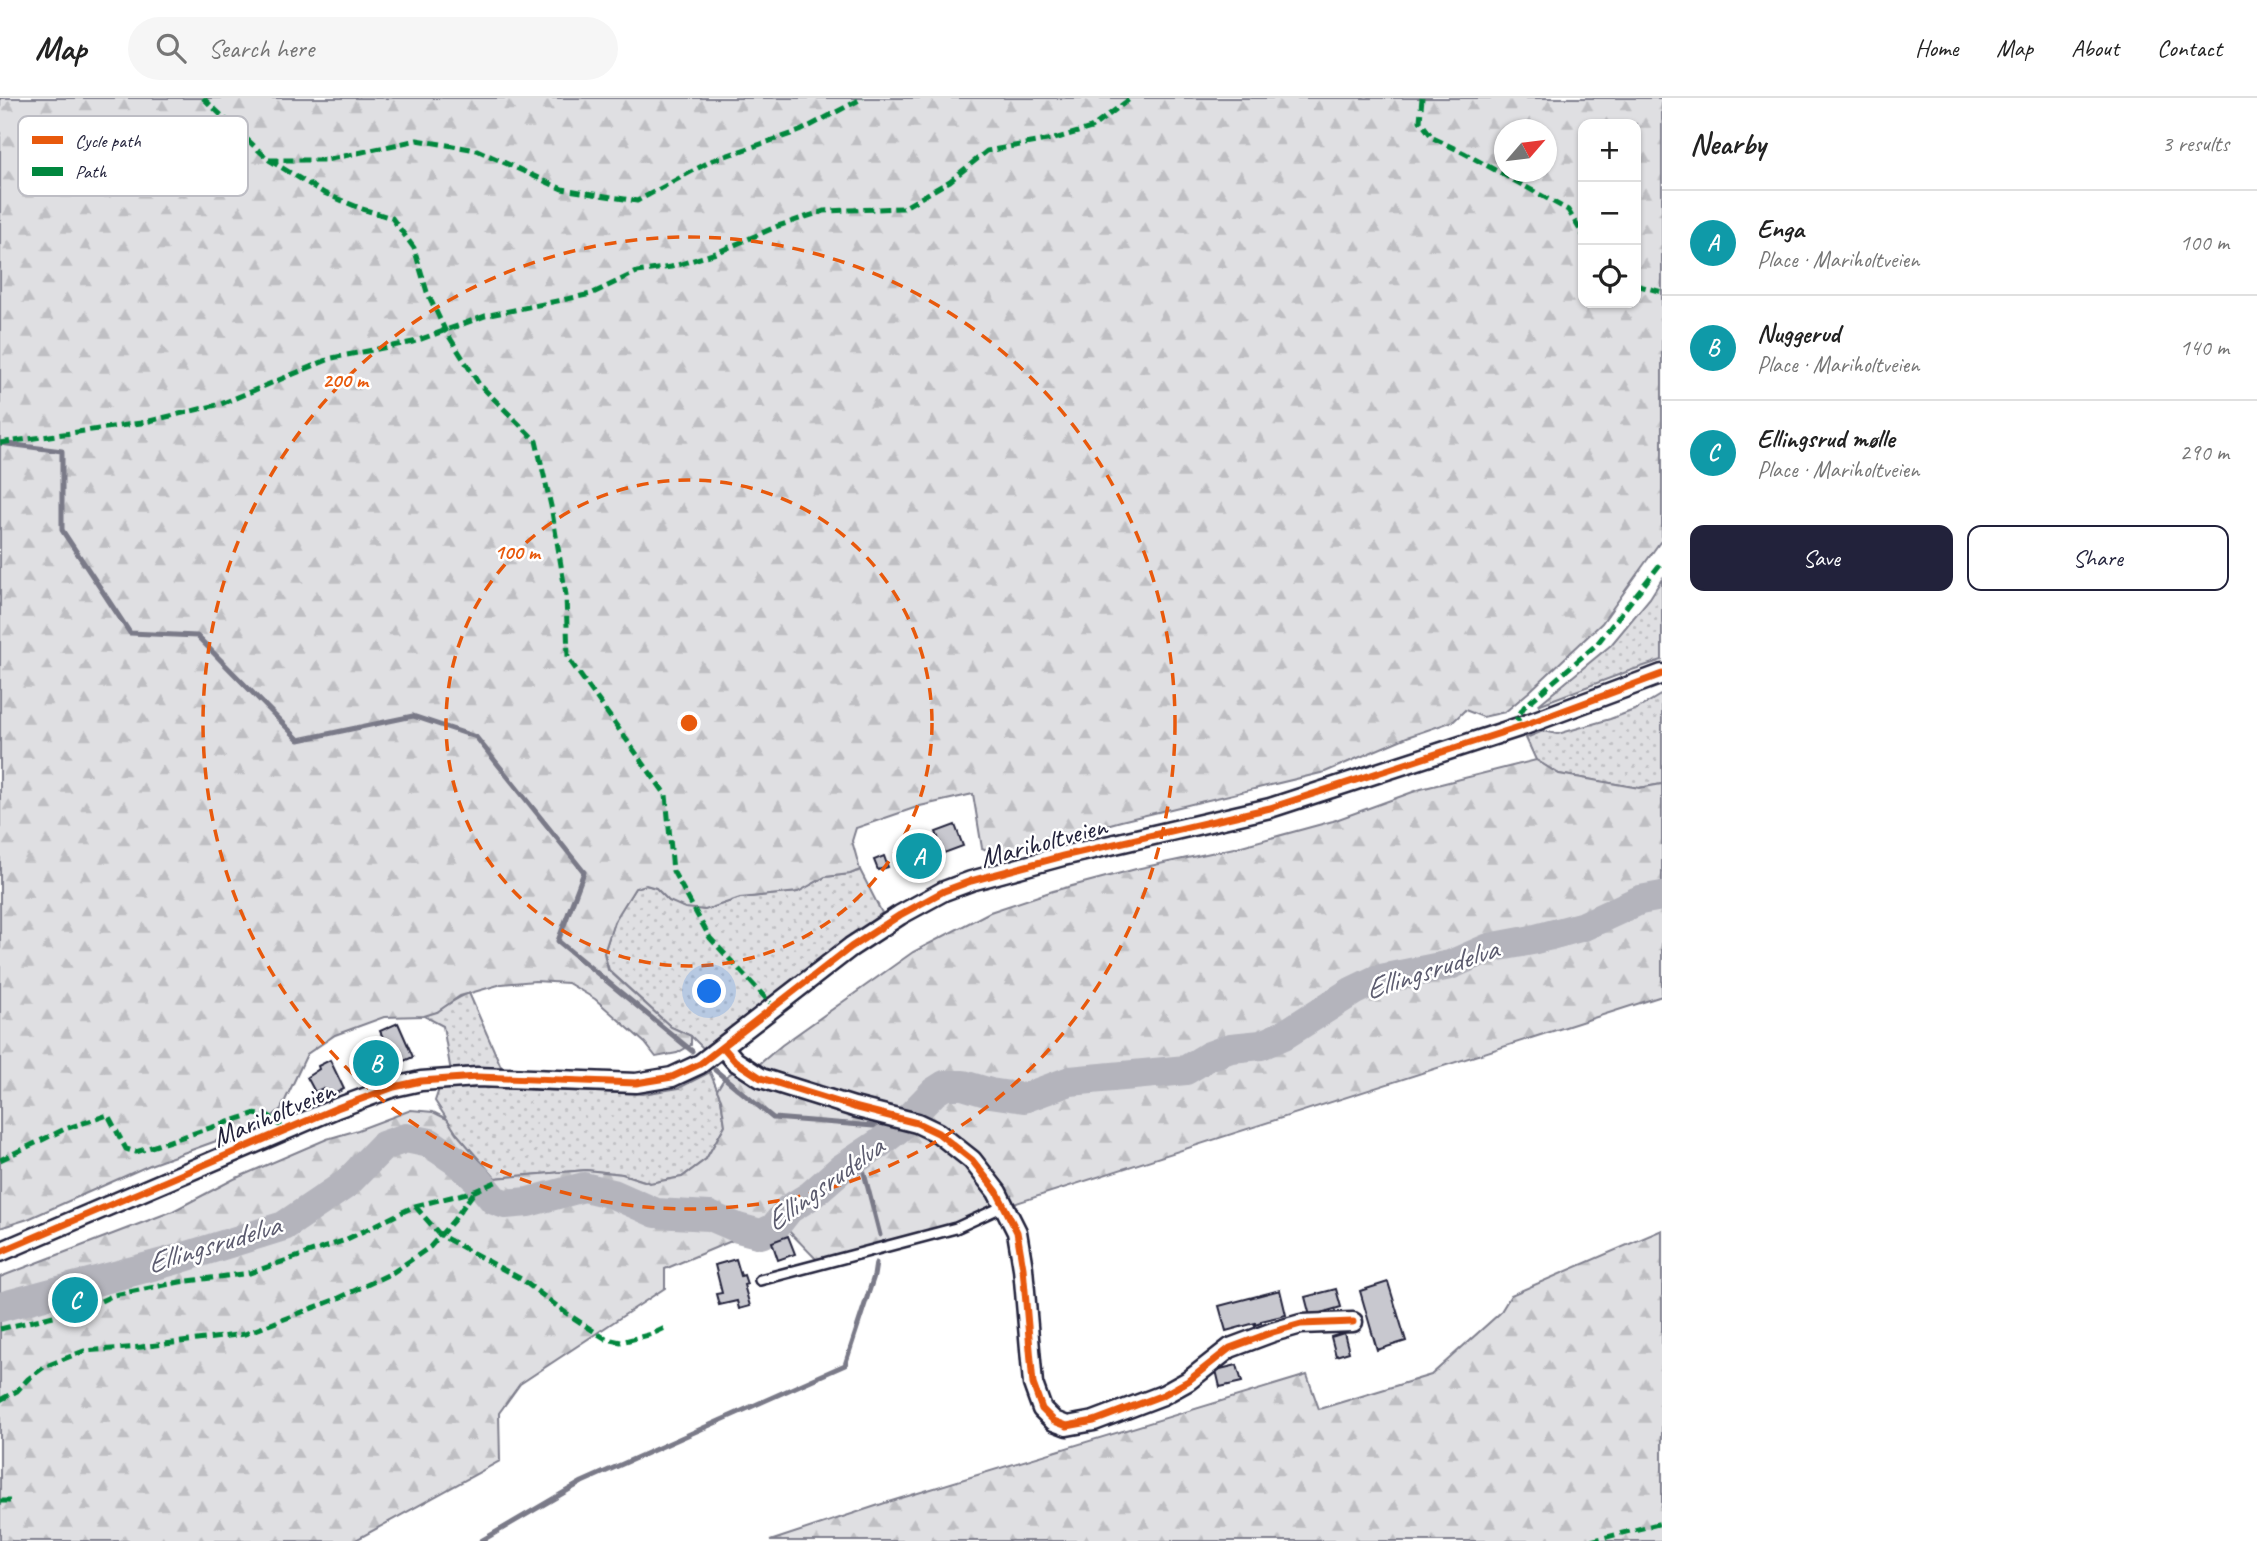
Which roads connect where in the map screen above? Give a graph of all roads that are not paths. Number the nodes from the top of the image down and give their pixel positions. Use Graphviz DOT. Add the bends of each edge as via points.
graph roads {
  1 [pos="1662,674"];
  2 [pos="723,1046"];
  3 [pos="1004,1206"];
  4 [pos="0,1252"];
  5 [pos="760,1280"];
  6 [pos="1353,1322"];
  1 -- 2 [label="street, Mariholtveien" via="1510,730 1270,808 1063,856 944,891 851,947"];
  2 -- 3 [label="street" via="735,1061 761,1077 938,1133 972,1160"];
  2 -- 4 [label="street, Mariholtveien" via="672,1077 636,1083 477,1077 394,1087"];
  3 -- 5 [label="lane" via="956,1228"];
  3 -- 6 [label="street" via="1017,1232 1023,1268 1033,1384 1042,1409 1067,1426 1094,1421 1163,1395 1230,1348 1273,1332 1301,1324"];
}
